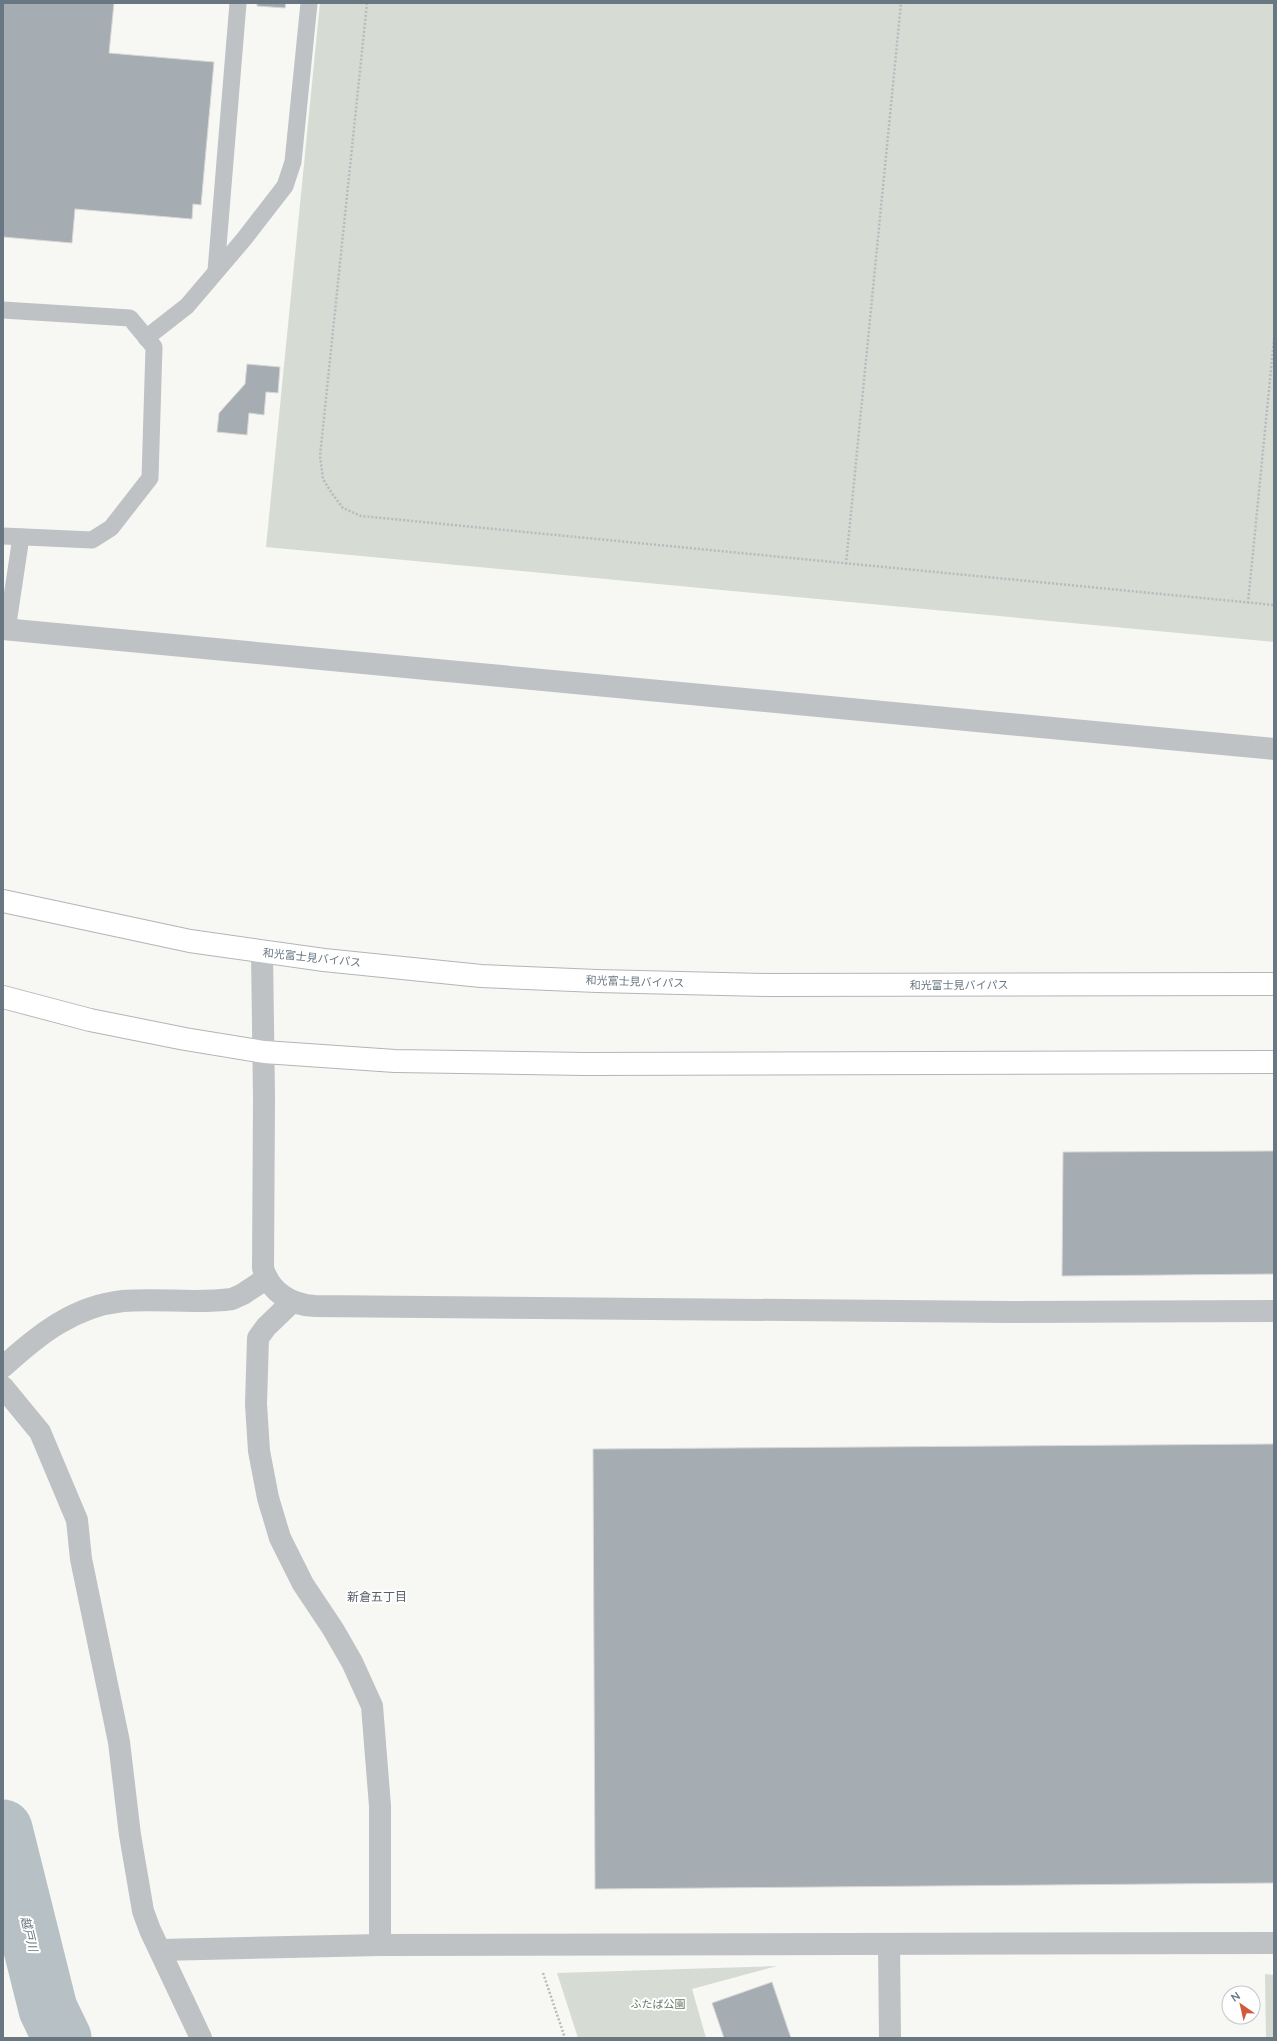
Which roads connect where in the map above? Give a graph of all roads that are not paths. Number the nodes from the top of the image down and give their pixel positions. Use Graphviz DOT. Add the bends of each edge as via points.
graph roads {
  1 [pos="238,3"];
  2 [pos="308,3"];
  3 [pos="216,271"];
  4 [pos="3,310"];
  5 [pos="146,338"];
  6 [pos="3,536"];
  7 [pos="21,537"];
  8 [pos="5,630"];
  9 [pos="1274,749"];
  10 [pos="3,901"];
  11 [pos="262,952"];
  12 [pos="1274,984"];
  13 [pos="3,997"];
  14 [pos="264,1052"];
  15 [pos="1274,1062"];
  16 [pos="267,1278"];
  17 [pos="292,1302"];
  18 [pos="1274,1311"];
  19 [pos="3,1367"];
  20 [pos="3,1387"];
  21 [pos="1274,1943"];
  22 [pos="380,1944"];
  23 [pos="889,1944"];
  24 [pos="160,1950"];
  25 [pos="201,2038"];
  26 [pos="890,2038"];
  1 -- 3 [label="lane"];
  2 -- 3 [label="lane" via="293,162 284,186 272,204"];
  3 -- 5 [label="lane" via="187,306"];
  4 -- 5 [label="lane" via="130,318"];
  5 -- 7 [label="lane" via="154,347 150,478 111,528 92,540"];
  6 -- 7 [label="lane"];
  7 -- 8 [label="lane"];
  8 -- 9 [label="street"];
  10 -- 11 [label="highway, 和光富士見バイパス" via="164,937"];
  11 -- 12 [label="highway, 和光富士見バイパス" via="481,976 597,981 768,985"];
  11 -- 14 [label="street"];
  13 -- 14 [label="highway" via="98,1022"];
  14 -- 15 [label="highway" via="381,1060 504,1064"];
  14 -- 16 [label="street" via="263,1268"];
  16 -- 17 [label="street" via="276,1290"];
  16 -- 19 [label="street" via="232,1299 123,1301 87,1309 71,1315 44,1332"];
  17 -- 18 [label="street" via="305,1306 1010,1312"];
  17 -- 22 [label="street" via="258,1338 256,1404 259,1451 268,1498 280,1538 303,1584 352,1662 372,1706 380,1806"];
  20 -- 24 [label="street" via="40,1432 77,1520 81,1559 119,1742 130,1835 143,1911"];
  21 -- 23 [label="street"];
  22 -- 23 [label="street"];
  22 -- 24 [label="street"];
  23 -- 26 [label="street"];
  24 -- 25 [label="street"];
}
